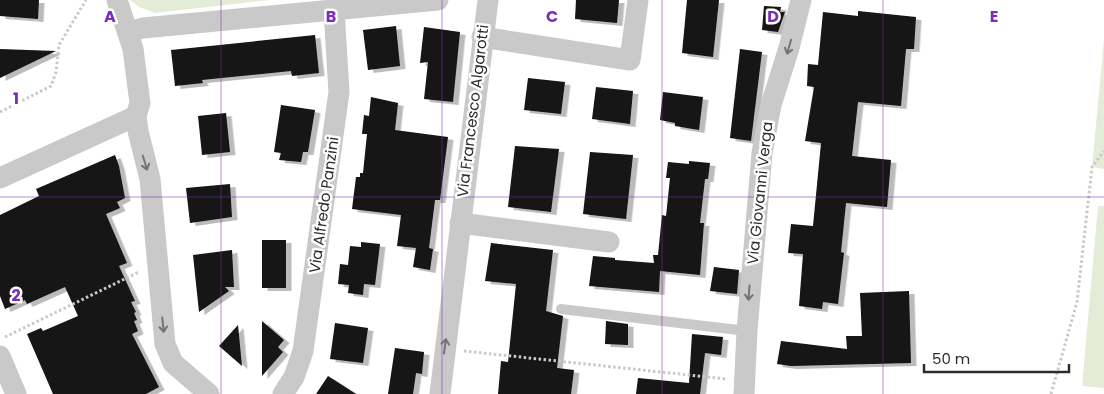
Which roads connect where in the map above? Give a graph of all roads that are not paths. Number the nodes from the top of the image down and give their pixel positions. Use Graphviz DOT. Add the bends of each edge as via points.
graph roads {
  1 [pos="117,0"];
  2 [pos="438,0"];
  3 [pos="488,0"];
  4 [pos="638,0"];
  5 [pos="801,0"];
  6 [pos="334,10"];
  7 [pos="129,32"];
  8 [pos="482,37"];
  9 [pos="136,116"];
  10 [pos="0,178"];
  11 [pos="460,223"];
  12 [pos="609,242"];
  13 [pos="561,309"];
  14 [pos="747,331"];
  15 [pos="0,356"];
  16 [pos="739,387"];
  17 [pos="16,394"];
  18 [pos="209,394"];
  19 [pos="283,394"];
  20 [pos="440,394"];
  1 -- 7 [label="street"];
  2 -- 6 [label="street"];
  3 -- 8 [label="street, Via Francesco Algarotti"];
  4 -- 8 [label="street" via="630,60"];
  5 -- 14 [label="street, Via Giovanni Verga, one-way" via="771,105 762,153"];
  6 -- 7 [label="street"];
  6 -- 19 [label="street, Via Alfredo Panzini" via="338,100 303,352 294,378"];
  7 -- 9 [label="street" via="140,103"];
  8 -- 11 [label="street, Via Francesco Algarotti"];
  9 -- 10 [label="street"];
  9 -- 18 [label="street, one-way" via="140,147 150,179 165,344 173,363"];
  11 -- 12 [label="street"];
  20 -- 11 [label="street, Via Francesco Algarotti, one-way"];
  13 -- 14 [label="lane"];
  14 -- 16 [label="street, Via Giovanni Verga"];
  15 -- 17 [label="street"];
}
